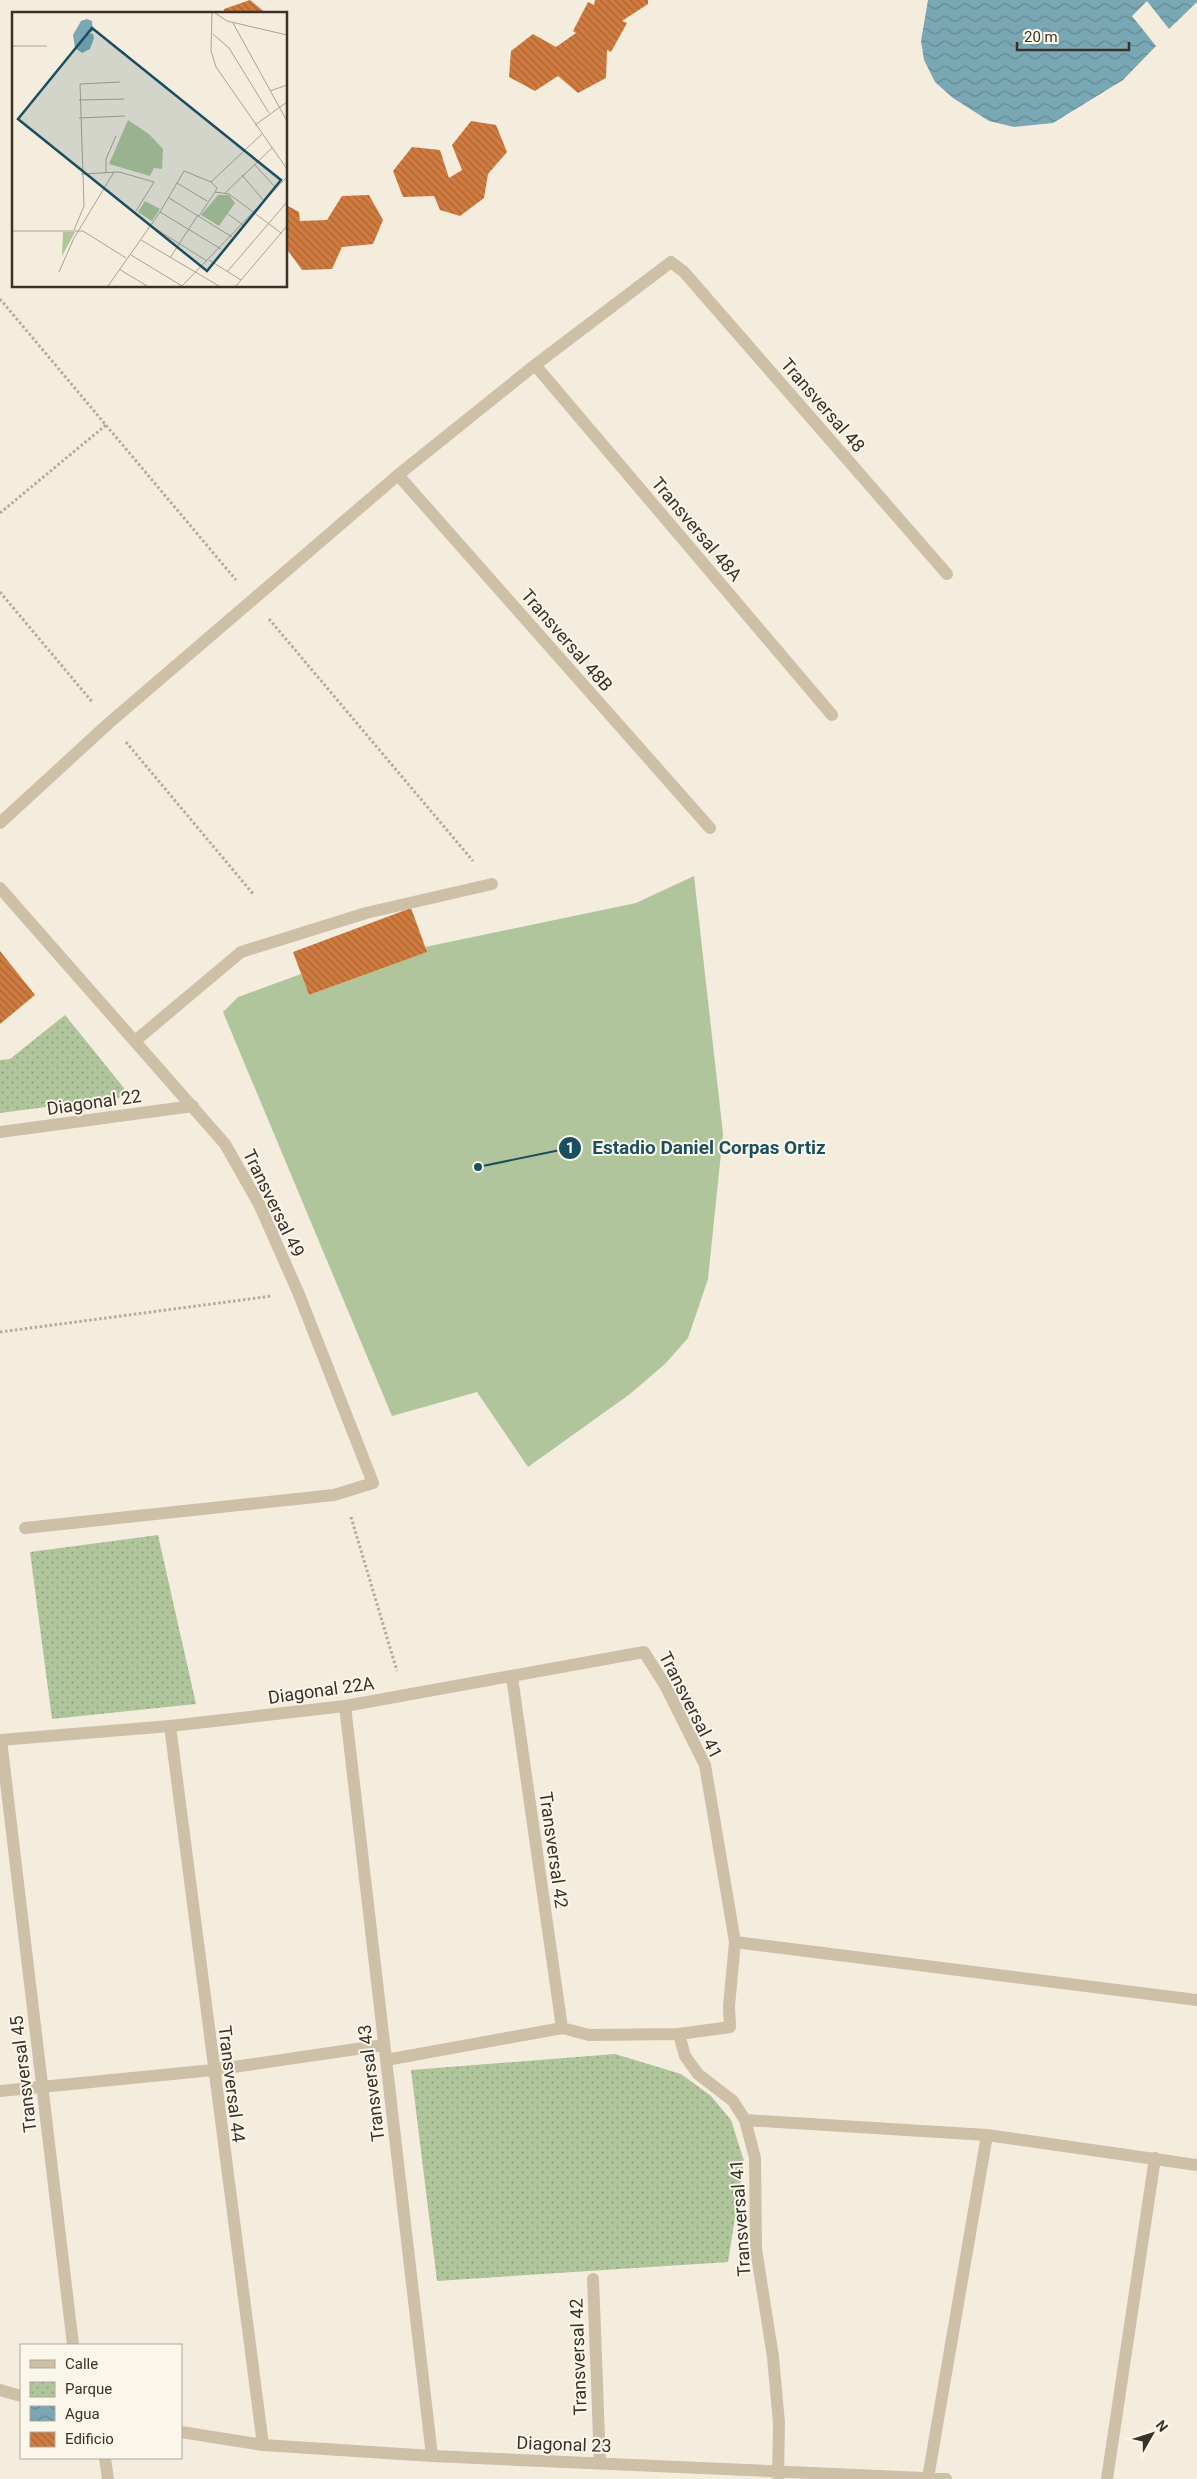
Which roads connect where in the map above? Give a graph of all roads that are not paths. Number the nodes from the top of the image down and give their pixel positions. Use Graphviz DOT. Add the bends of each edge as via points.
graph roads {
  1 [pos="535,365"];
  2 [pos="398,475"];
  3 [pos="947,574"];
  4 [pos="832,715"];
  5 [pos="0,823"];
  6 [pos="710,828"];
  7 [pos="492,884"];
  8 [pos="0,888"];
  9 [pos="135,1042"];
  10 [pos="193,1106"];
  11 [pos="0,1132"];
  12 [pos="25,1528"];
  13 [pos="644,1652"];
  14 [pos="512,1677"];
  15 [pos="345,1706"];
  16 [pos="170,1726"];
  17 [pos="0,1740"];
  18 [pos="735,1942"];
  19 [pos="1197,2000"];
  20 [pos="562,2028"];
  21 [pos="679,2034"];
  22 [pos="384,2045"];
  23 [pos="386,2060"];
  24 [pos="212,2070"];
  25 [pos="42,2087"];
  26 [pos="0,2090"];
  27 [pos="744,2120"];
  28 [pos="986,2136"];
  29 [pos="1155,2158"];
  30 [pos="1197,2165"];
  31 [pos="593,2279"];
  32 [pos="73,2344"];
  33 [pos="0,2390"];
  34 [pos="20,2396"];
  35 [pos="182,2432"];
  36 [pos="263,2445"];
  37 [pos="432,2456"];
  38 [pos="105,2459"];
  39 [pos="600,2463"];
  40 [pos="778,2475"];
  41 [pos="928,2478"];
  42 [pos="108,2479"];
  43 [pos="946,2479"];
  44 [pos="1107,2479"];
  1 -- 2 [label="street"];
  1 -- 3 [label="street, Transversal 48" via="671,262 684,272"];
  1 -- 4 [label="street, Transversal 48A"];
  2 -- 5 [label="street" via="110,722"];
  2 -- 6 [label="street, Transversal 48B"];
  7 -- 9 [label="street" via="366,914 241,952"];
  8 -- 9 [label="street, Transversal 49"];
  9 -- 10 [label="street, Transversal 49"];
  10 -- 11 [label="street, Diagonal 22"];
  10 -- 12 [label="street, Transversal 49" via="225,1144 254,1195 298,1292 373,1483 334,1495"];
  13 -- 14 [label="street, Diagonal 22A"];
  13 -- 18 [label="street, Transversal 41" via="704,1764"];
  14 -- 15 [label="street, Diagonal 22A"];
  14 -- 20 [label="street, Transversal 42"];
  15 -- 16 [label="street, Diagonal 22A"];
  15 -- 22 [label="street, Transversal 43"];
  16 -- 17 [label="street, Diagonal 22A"];
  16 -- 24 [label="street, Transversal 44"];
  17 -- 25 [label="street, Transversal 45"];
  18 -- 19 [label="street"];
  18 -- 21 [label="street, Transversal 41" via="730,2027"];
  20 -- 21 [label="street" via="589,2035"];
  20 -- 23 [label="street"];
  21 -- 27 [label="street, Transversal 41" via="685,2056 698,2074 733,2101"];
  22 -- 23 [label="street, Transversal 43"];
  22 -- 24 [label="street"];
  23 -- 37 [label="street, Transversal 43"];
  24 -- 25 [label="street"];
  24 -- 36 [label="street, Transversal 44"];
  25 -- 26 [label="street"];
  25 -- 32 [label="street, Transversal 45"];
  27 -- 28 [label="street"];
  27 -- 40 [label="street, Transversal 41" via="755,2158 756,2249 773,2357 779,2423"];
  28 -- 29 [label="street"];
  28 -- 41 [label="street"];
  29 -- 30 [label="street"];
  29 -- 44 [label="street"];
  31 -- 39 [label="street, Transversal 42"];
  33 -- 34 [label="street"];
  35 -- 36 [label="street, Diagonal 23"];
  36 -- 37 [label="street, Diagonal 23"];
  37 -- 39 [label="street, Diagonal 23"];
  38 -- 42 [label="street"];
  39 -- 40 [label="street, Diagonal 23"];
  40 -- 41 [label="street, Diagonal 23"];
  41 -- 43 [label="street, Diagonal 23"];
}
